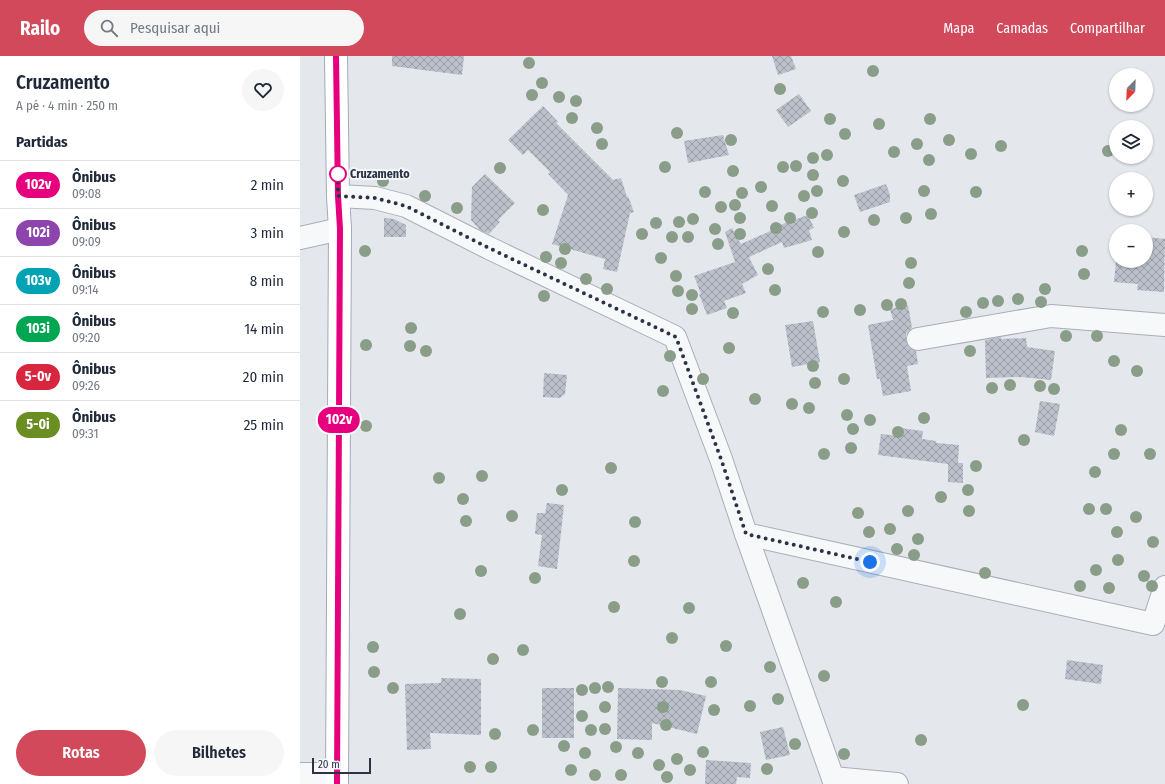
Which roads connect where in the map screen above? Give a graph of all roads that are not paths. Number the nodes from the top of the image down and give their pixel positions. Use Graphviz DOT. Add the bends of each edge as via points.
graph roads {
  1 [pos="336,56"];
  2 [pos="338,196"];
  3 [pos="340,229"];
  4 [pos="300,238"];
  5 [pos="1165,325"];
  6 [pos="918,339"];
  7 [pos="746,534"];
  8 [pos="1165,587"];
  9 [pos="1159,626"];
  10 [pos="300,774"];
  11 [pos="337,779"];
  12 [pos="834,781"];
  13 [pos="897,784"];
  1 -- 2 [label="main road"];
  2 -- 3 [label="main road"];
  2 -- 7 [label="street" via="375,198 406,206 676,337"];
  3 -- 4 [label="street"];
  3 -- 11 [label="main road"];
  5 -- 6 [label="street" via="1051,316"];
  7 -- 9 [label="street"];
  7 -- 12 [label="street"];
  8 -- 9 [label="street"];
  10 -- 11 [label="street"];
  12 -- 13 [label="street"];
}
